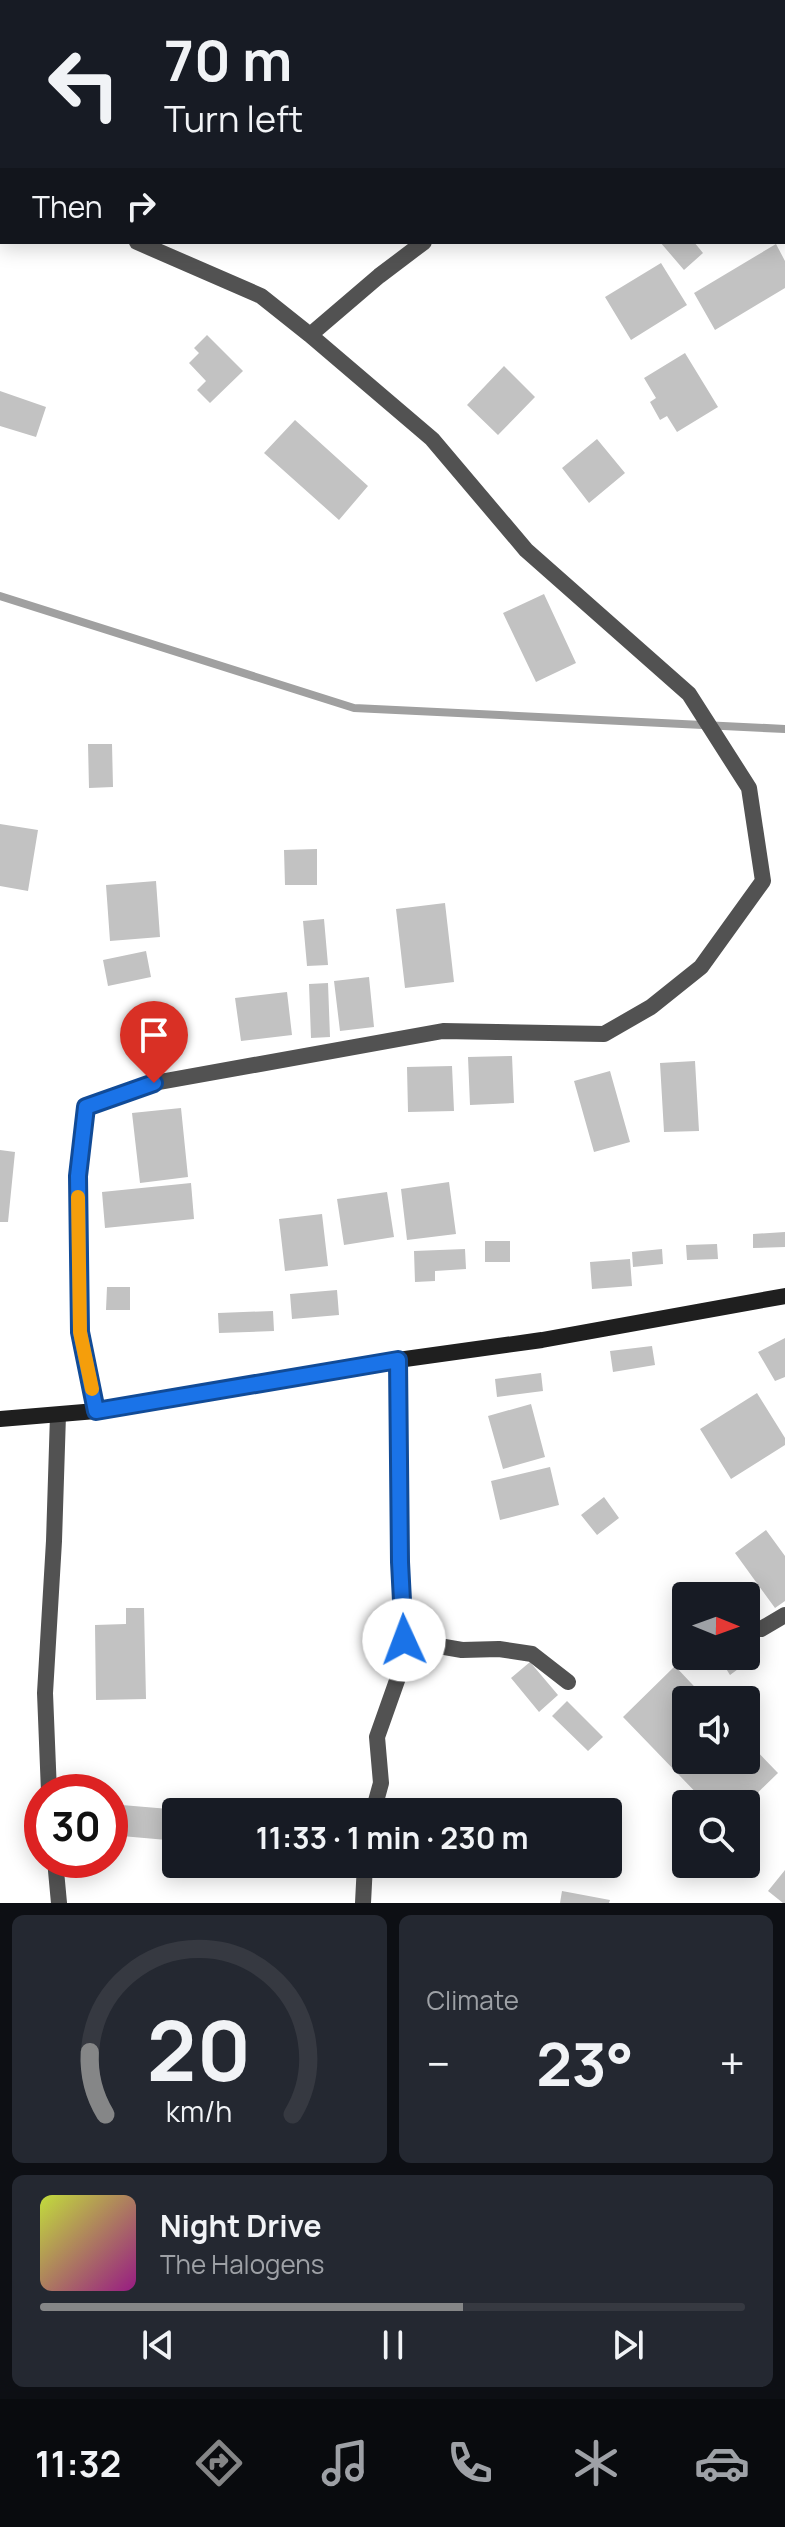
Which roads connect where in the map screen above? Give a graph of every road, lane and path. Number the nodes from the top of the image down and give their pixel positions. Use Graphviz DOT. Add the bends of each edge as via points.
graph roads {
  1 [pos="142,244"];
  2 [pos="421,244"];
  3 [pos="310,335"];
  4 [pos="785,1296"];
  5 [pos="398,1360"];
  6 [pos="96,1411"];
  7 [pos="58,1415"];
  8 [pos="0,1419"];
  9 [pos="785,1615"];
  10 [pos="761,1629"];
  11 [pos="404,1640"];
  12 [pos="568,1682"];
  13 [pos="48,1774"];
  14 [pos="377,1798"];
  15 [pos="57,1878"];
  16 [pos="364,1878"];
  17 [pos="59,1903"];
  18 [pos="363,1903"];
  1 -- 3 [label="street" via="261,296"];
  2 -- 3 [label="street"];
  3 -- 6 [label="street" via="432,439 526,550 689,694 749,788 763,881 701,967 651,1007 604,1034 443,1031 154,1083 86,1107 78,1176 80,1332"];
  4 -- 5 [label="street"];
  5 -- 6 [label="street"];
  5 -- 11 [label="street"];
  6 -- 7 [label="street"];
  7 -- 8 [label="street"];
  7 -- 13 [label="street" via="45,1693"];
  9 -- 10 [label="street"];
  11 -- 12 [label="street" via="532,1654"];
  11 -- 14 [label="street" via="400,1672 377,1737 381,1783"];
  15 -- 17 [label="street"];
  16 -- 18 [label="street"];
}
